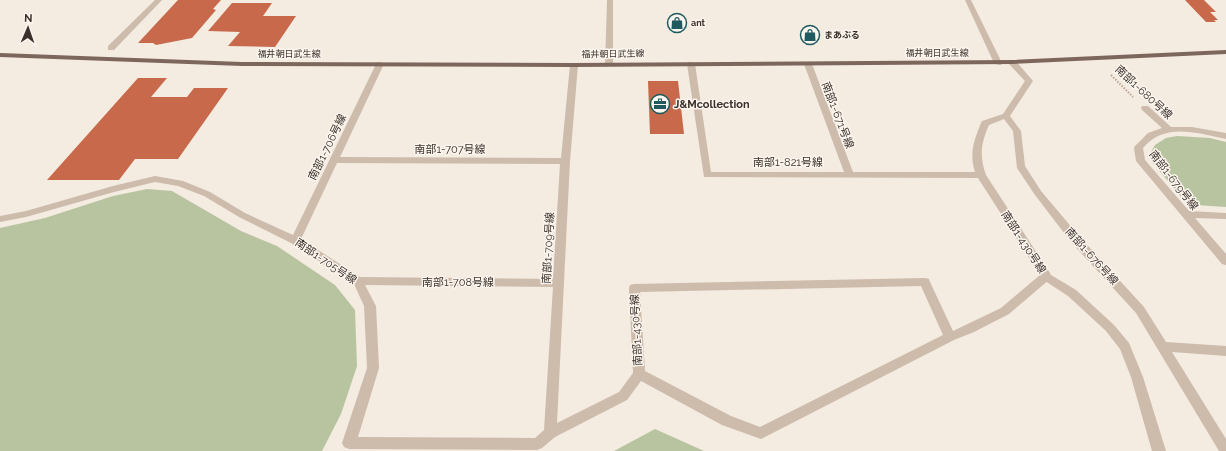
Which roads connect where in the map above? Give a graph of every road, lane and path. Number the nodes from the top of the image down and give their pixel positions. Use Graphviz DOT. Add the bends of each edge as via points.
graph roads {
  1 [pos="159,0"];
  2 [pos="610,0"];
  3 [pos="968,0"];
  4 [pos="111,48"];
  5 [pos="1226,52"];
  6 [pos="0,55"];
  7 [pos="1012,62"];
  8 [pos="998,63"];
  9 [pos="380,64"];
  10 [pos="609,64"];
  11 [pos="691,64"];
  12 [pos="808,64"];
  13 [pos="574,65"];
  14 [pos="1111,75"];
  15 [pos="1145,108"];
  16 [pos="1006,116"];
  17 [pos="1169,130"];
  18 [pos="1226,136"];
  19 [pos="334,160"];
  20 [pos="565,161"];
  21 [pos="849,174"];
  22 [pos="981,175"];
  23 [pos="1185,214"];
  24 [pos="1226,216"];
  25 [pos="0,219"];
  26 [pos="296,240"];
  27 [pos="1226,261"];
  28 [pos="1046,276"];
  29 [pos="358,281"];
  30 [pos="558,283"];
  31 [pos="950,336"];
  32 [pos="1164,347"];
  33 [pos="1226,351"];
  34 [pos="639,374"];
  35 [pos="550,433"];
  36 [pos="1159,451"];
  37 [pos="1226,451"];
  1 -- 4 [label="street"];
  2 -- 10 [label="street"];
  3 -- 8 [label="street"];
  5 -- 7 [label="main road, 福井朝日武生線"];
  6 -- 9 [label="main road, 福井朝日武生線" via="242,64"];
  7 -- 8 [label="main road, 福井朝日武生線"];
  7 -- 16 [label="street" via="1029,81"];
  8 -- 12 [label="main road, 福井朝日武生線"];
  9 -- 13 [label="main road, 福井朝日武生線"];
  9 -- 19 [label="street, 南部1-706号線"];
  10 -- 11 [label="main road, 福井朝日武生線"];
  10 -- 13 [label="main road, 福井朝日武生線"];
  11 -- 12 [label="main road, 福井朝日武生線"];
  11 -- 21 [label="street, 南部1-821号線" via="707,175"];
  12 -- 21 [label="street, 南部1-671号線"];
  13 -- 20 [label="street, 南部1-709号線"];
  14 -- 15 [label="path, 南部1-680号線"];
  15 -- 17 [label="street, 南部1-680号線"];
  16 -- 22 [label="street, 南部1-430号線" via="986,123 975,145 976,163"];
  16 -- 32 [label="street, 南部1-676号線" via="1016,131 1020,166 1038,193 1075,239 1140,310"];
  17 -- 18 [label="street, 南部1-679号線"];
  17 -- 23 [label="street, 南部1-679号線" via="1157,132 1138,148 1141,161"];
  19 -- 20 [label="street, 南部1-707号線"];
  19 -- 26 [label="street, 南部1-706号線"];
  20 -- 30 [label="street, 南部1-709号線"];
  21 -- 22 [label="street, 南部1-821号線"];
  22 -- 28 [label="street, 南部1-430号線"];
  23 -- 24 [label="street"];
  23 -- 27 [label="street, 南部1-679号線"];
  25 -- 26 [label="street, 南部1-705号線" via="155,179 180,183 207,194 242,216"];
  26 -- 29 [label="street, 南部1-705号線"];
  28 -- 31 [label="street, 南部1-430号線" via="1005,311"];
  28 -- 36 [label="street" via="1077,298 1110,328 1125,346"];
  29 -- 30 [label="street, 南部1-708号線"];
  29 -- 35 [label="street, 南部1-705号線" via="370,306 373,368 348,443 536,444"];
  30 -- 35 [label="street, 南部1-709号線"];
  31 -- 34 [label="street, 南部1-430号線" via="761,433 727,421"];
  31 -- 34 [label="street, 南部1-430号線" via="925,282 634,288"];
  32 -- 33 [label="street"];
  32 -- 37 [label="street, 南部1-676号線"];
  34 -- 35 [label="street, 南部1-705号線" via="623,396"];
}
